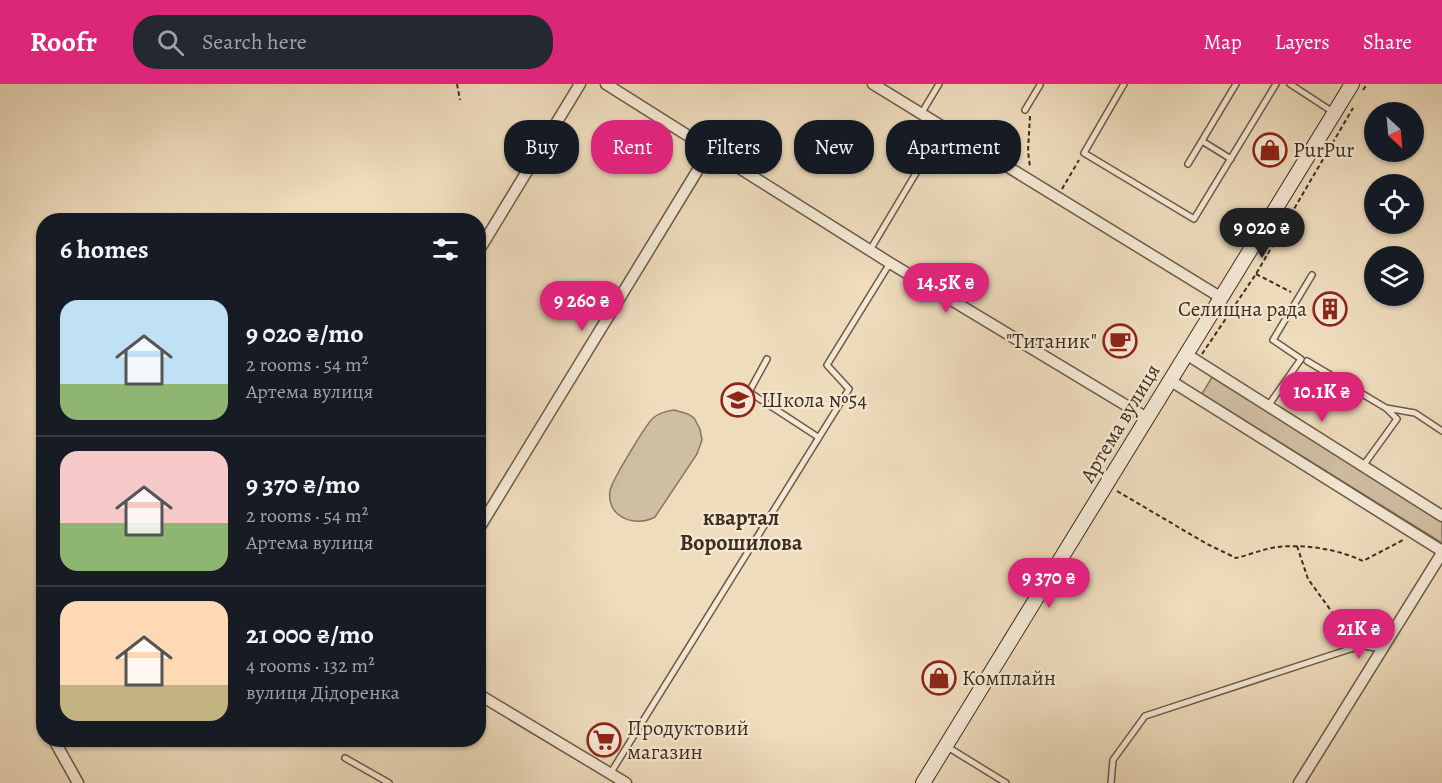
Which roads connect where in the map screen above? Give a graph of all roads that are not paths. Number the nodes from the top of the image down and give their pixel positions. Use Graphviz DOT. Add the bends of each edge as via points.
graph roads {
  1 [pos="580,84"];
  2 [pos="606,84"];
  3 [pos="873,84"];
  4 [pos="939,84"];
  5 [pos="1040,84"];
  6 [pos="1124,84"];
  7 [pos="1236,84"];
  8 [pos="1276,84"];
  9 [pos="1290,84"];
  10 [pos="1352,84"];
  11 [pos="1025,110"];
  12 [pos="1335,113"];
  13 [pos="921,114"];
  14 [pos="930,120"];
  15 [pos="685,134"];
  16 [pos="1202,141"];
  17 [pos="1231,159"];
  18 [pos="1188,164"];
  19 [pos="695,174"];
  20 [pos="748,174"];
  21 [pos="915,174"];
  22 [pos="1019,174"];
  23 [pos="486,239"];
  24 [pos="870,250"];
  25 [pos="890,263"];
  26 [pos="1312,276"];
  27 [pos="1220,297"];
  28 [pos="1192,358"];
  29 [pos="767,359"];
  30 [pos="1307,361"];
  31 [pos="1171,381"];
  32 [pos="1268,406"];
  33 [pos="1386,408"];
  34 [pos="1147,418"];
  35 [pos="1442,431"];
  36 [pos="818,437"];
  37 [pos="1363,466"];
  38 [pos="1442,516"];
  39 [pos="486,517"];
  40 [pos="1442,552"];
  41 [pos="1382,649"];
  42 [pos="486,699"];
  43 [pos="946,746"];
  44 [pos="58,747"];
  45 [pos="345,758"];
  46 [pos="607,778"];
  47 [pos="78,783"];
  48 [pos="389,783"];
  49 [pos="626,783"];
  50 [pos="923,783"];
  51 [pos="1006,783"];
  52 [pos="1111,783"];
  53 [pos="1299,783"];
  1 -- 23 [label="street"];
  2 -- 15 [label="street"];
  3 -- 13 [label="street"];
  4 -- 13 [label="lane"];
  5 -- 11 [label="lane"];
  6 -- 17 [label="lane" via="1084,153 1194,219"];
  7 -- 16 [label="lane"];
  8 -- 17 [label="lane"];
  9 -- 12 [label="lane"];
  10 -- 12 [label="street, Артема вулиця"];
  12 -- 27 [label="street, Артема вулиця"];
  13 -- 14 [label="street"];
  16 -- 17 [label="lane"];
  16 -- 18 [label="lane"];
  19 -- 39 [label="street"];
  20 -- 24 [label="street"];
  21 -- 24 [label="lane"];
  22 -- 27 [label="street"];
  24 -- 25 [label="street"];
  25 -- 34 [label="street"];
  25 -- 36 [label="lane" via="827,365 849,388"];
  26 -- 32 [label="lane" via="1273,340 1301,359"];
  27 -- 28 [label="street, Артема вулиця"];
  28 -- 31 [label="street, Артема вулиця"];
  28 -- 32 [label="street"];
  29 -- 36 [label="lane" via="749,392"];
  30 -- 33 [label="lane"];
  31 -- 34 [label="street, Артема вулиця"];
  31 -- 40 [label="street"];
  32 -- 37 [label="street"];
  33 -- 35 [label="lane" via="1415,413"];
  33 -- 37 [label="lane" via="1397,419"];
  34 -- 43 [label="street, Артема вулиця"];
  36 -- 46 [label="lane"];
  37 -- 38 [label="street"];
  40 -- 41 [label="street"];
  41 -- 52 [label="lane" via="1350,649 1145,716 1113,760"];
  41 -- 53 [label="street"];
  42 -- 46 [label="street"];
  43 -- 50 [label="street, Артема вулиця"];
  43 -- 51 [label="lane"];
  44 -- 47 [label="street"];
  45 -- 48 [label="lane"];
  46 -- 49 [label="street"];
}
